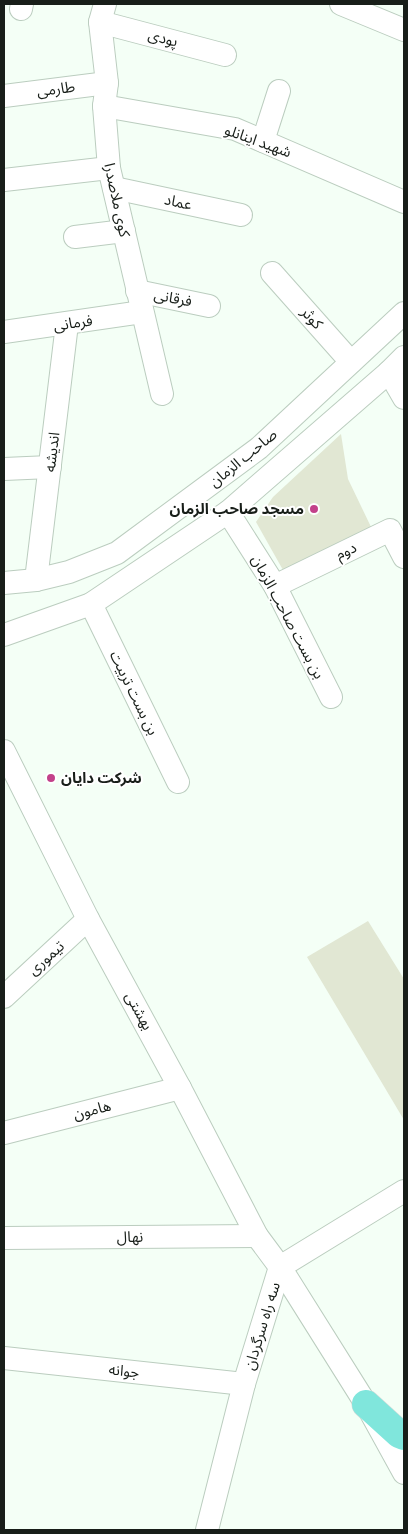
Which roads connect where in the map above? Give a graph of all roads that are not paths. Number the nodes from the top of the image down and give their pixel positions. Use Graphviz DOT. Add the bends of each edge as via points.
graph roads {
  1 [pos="342,4"];
  2 [pos="103,13"];
  3 [pos="404,30"];
  4 [pos="225,55"];
  5 [pos="107,83"];
  6 [pos="279,91"];
  7 [pos="4,96"];
  8 [pos="104,106"];
  9 [pos="263,141"];
  10 [pos="112,178"];
  11 [pos="4,180"];
  12 [pos="404,202"];
  13 [pos="241,215"];
  14 [pos="124,231"];
  15 [pos="75,237"];
  16 [pos="272,273"];
  17 [pos="140,302"];
  18 [pos="210,306"];
  19 [pos="404,313"];
  20 [pos="68,324"];
  21 [pos="4,332"];
  22 [pos="351,362"];
  23 [pos="397,364"];
  24 [pos="162,394"];
  25 [pos="404,398"];
  26 [pos="50,467"];
  27 [pos="4,469"];
  28 [pos="228,512"];
  29 [pos="404,557"];
  30 [pos="36,580"];
  31 [pos="4,583"];
  32 [pos="275,586"];
  33 [pos="91,604"];
  34 [pos="4,635"];
  35 [pos="331,697"];
  36 [pos="4,751"];
  37 [pos="178,782"];
  38 [pos="88,919"];
  39 [pos="4,996"];
  40 [pos="180,1088"];
  41 [pos="4,1133"];
  42 [pos="404,1190"];
  43 [pos="257,1236"];
  44 [pos="4,1238"];
  45 [pos="280,1267"];
  46 [pos="4,1358"];
  47 [pos="244,1384"];
  48 [pos="366,1404"];
  49 [pos="404,1436"];
  50 [pos="404,1473"];
  51 [pos="207,1530"];
  1 -- 3 [label="street"];
  2 -- 4 [label="street, پودی"];
  2 -- 5 [label="street, کوی ملاصدرا"];
  5 -- 7 [label="street, طارمی"];
  5 -- 8 [label="street, کوی ملاصدرا"];
  6 -- 9 [label="street"];
  8 -- 9 [label="street, شهید اینانلو" via="234,129"];
  8 -- 10 [label="street, کوی ملاصدرا"];
  9 -- 12 [label="street, شهید اینانلو"];
  10 -- 11 [label="street, عماد"];
  10 -- 13 [label="street, عماد"];
  10 -- 14 [label="street, کوی ملاصدرا"];
  14 -- 15 [label="street"];
  14 -- 17 [label="street, کوی ملاصدرا"];
  16 -- 22 [label="street, کوثر"];
  17 -- 18 [label="street, فرقانی"];
  17 -- 20 [label="street, فرمانی"];
  17 -- 24 [label="street, کوی ملاصدرا"];
  19 -- 22 [label="street, صاحب الزمان"];
  20 -- 21 [label="street, فرمانی"];
  20 -- 26 [label="street, اندیشه"];
  22 -- 30 [label="street, صاحب الزمان" via="259,448 117,553 69,572"];
  23 -- 25 [label="street"];
  23 -- 28 [label="street, صاحب الزمان"];
  26 -- 27 [label="street"];
  26 -- 30 [label="street, اندیشه"];
  28 -- 32 [label="street, بن بست صاحب الزمان"];
  28 -- 33 [label="street, صاحب الزمان"];
  29 -- 32 [label="street, دوم" via="390,530"];
  30 -- 31 [label="street, صاحب الزمان"];
  32 -- 35 [label="street, بن بست صاحب الزمان"];
  33 -- 34 [label="street, صاحب الزمان"];
  33 -- 37 [label="street, بن بست تربیت"];
  36 -- 38 [label="street, بهشتی"];
  38 -- 39 [label="street, تیموری"];
  38 -- 40 [label="street, بهشتی"];
  40 -- 41 [label="street, هامون"];
  40 -- 43 [label="street, بهشتی"];
  42 -- 45 [label="street"];
  43 -- 44 [label="street, نهال"];
  43 -- 45 [label="street, بهشتی"];
  45 -- 47 [label="street, سه راه سرگردان"];
  45 -- 48 [label="street, سه راه سرگردان"];
  46 -- 47 [label="street, جوانه"];
  47 -- 51 [label="street, سه راه سرگردان"];
  48 -- 49 [label="main road"];
  48 -- 50 [label="street, سه راه سرگردان"];
}
